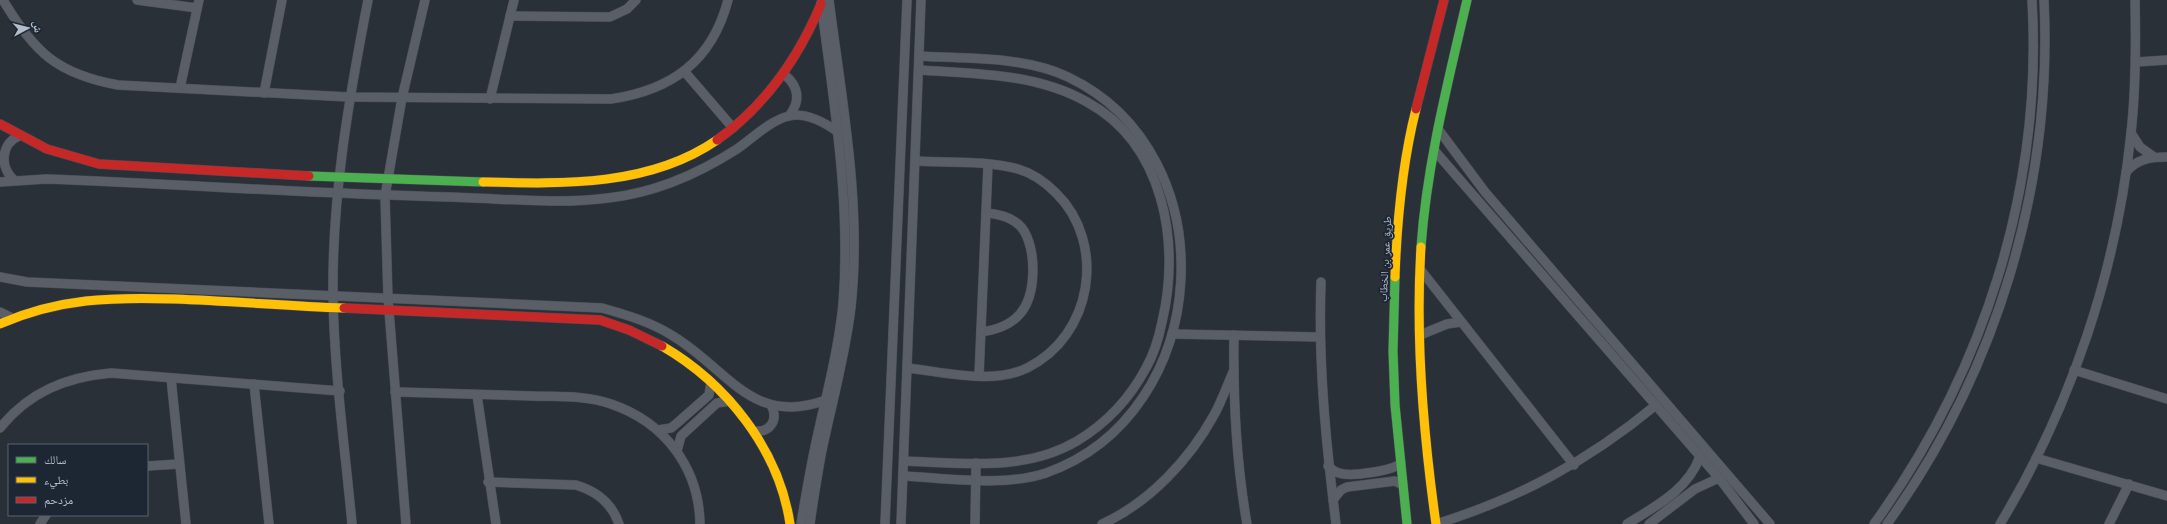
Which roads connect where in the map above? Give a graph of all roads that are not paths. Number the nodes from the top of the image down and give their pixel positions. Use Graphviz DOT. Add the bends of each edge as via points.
graph roads {
  1 [pos="3,0"];
  2 [pos="137,0"];
  3 [pos="282,0"];
  4 [pos="368,0"];
  5 [pos="425,0"];
  6 [pos="514,0"];
  7 [pos="636,0"];
  8 [pos="728,0"];
  9 [pos="907,0"];
  10 [pos="921,0"];
  11 [pos="1444,0"];
  12 [pos="1467,0"];
  13 [pos="2032,0"];
  14 [pos="2044,0"];
  15 [pos="2135,0"];
  16 [pos="824,1"];
  17 [pos="198,4"];
  18 [pos="510,16"];
  19 [pos="919,56"];
  20 [pos="2167,60"];
  21 [pos="2136,62"];
  22 [pos="919,70"];
  23 [pos="684,71"];
  24 [pos="785,75"];
  25 [pos="180,88"];
  26 [pos="264,93"];
  27 [pos="349,97"];
  28 [pos="402,98"];
  29 [pos="490,99"];
  30 [pos="789,116"];
  31 [pos="0,124"];
  32 [pos="733,128"];
  33 [pos="1438,129"];
  34 [pos="838,132"];
  35 [pos="2131,133"];
  36 [pos="19,136"];
  37 [pos="1434,150"];
  38 [pos="2154,157"];
  39 [pos="2167,157"];
  40 [pos="915,161"];
  41 [pos="988,165"];
  42 [pos="2126,172"];
  43 [pos="338,177"];
  44 [pos="387,178"];
  45 [pos="14,180"];
  46 [pos="0,182"];
  47 [pos="337,194"];
  48 [pos="385,196"];
  49 [pos="986,213"];
  50 [pos="1420,269"];
  51 [pos="1,279"];
  52 [pos="1321,282"];
  53 [pos="333,295"];
  54 [pos="388,298"];
  55 [pos="334,308"];
  56 [pos="389,310"];
  57 [pos="0,312"];
  58 [pos="12,318"];
  59 [pos="1461,322"];
  60 [pos="0,324"];
  61 [pos="981,332"];
  62 [pos="1172,334"];
  63 [pos="1234,335"];
  64 [pos="1420,335"];
  65 [pos="1319,337"];
  66 [pos="907,368"];
  67 [pos="1234,370"];
  68 [pos="2074,370"];
  69 [pos="980,376"];
  70 [pos="171,378"];
  71 [pos="711,382"];
  72 [pos="254,384"];
  73 [pos="340,391"];
  74 [pos="395,392"];
  75 [pos="477,395"];
  76 [pos="2167,399"];
  77 [pos="826,400"];
  78 [pos="730,401"];
  79 [pos="1656,405"];
  80 [pos="772,406"];
  81 [pos="0,428"];
  82 [pos="658,430"];
  83 [pos="754,431"];
  84 [pos="677,451"];
  85 [pos="1700,456"];
  86 [pos="2036,458"];
  87 [pos="904,461"];
  88 [pos="976,463"];
  89 [pos="1401,463"];
  90 [pos="179,464"];
  91 [pos="1574,465"];
  92 [pos="148,466"];
  93 [pos="1328,466"];
  94 [pos="903,476"];
  95 [pos="1720,478"];
  96 [pos="975,480"];
  97 [pos="488,482"];
  98 [pos="2129,484"];
  99 [pos="1403,485"];
  100 [pos="2167,496"];
  101 [pos="1333,500"];
  102 [pos="186,524"];
  103 [pos="269,524"];
  104 [pos="352,524"];
  105 [pos="406,524"];
  106 [pos="496,524"];
  107 [pos="619,524"];
  108 [pos="700,524"];
  109 [pos="790,524"];
  110 [pos="801,524"];
  111 [pos="810,524"];
  112 [pos="885,524"];
  113 [pos="901,524"];
  114 [pos="975,524"];
  115 [pos="1102,524"];
  116 [pos="1247,524"];
  117 [pos="1336,524"];
  118 [pos="1407,524"];
  119 [pos="1436,524"];
  120 [pos="1628,524"];
  121 [pos="1649,524"];
  122 [pos="1754,524"];
  123 [pos="1770,524"];
  124 [pos="1874,524"];
  125 [pos="1887,524"];
  126 [pos="2000,524"];
  127 [pos="2109,524"];
  1 -- 25 [label="street" via="30,41 70,72 118,85"];
  2 -- 17 [label="street"];
  3 -- 26 [label="street"];
  4 -- 27 [label="street"];
  5 -- 28 [label="street"];
  6 -- 18 [label="street"];
  7 -- 18 [label="street" via="627,9 610,17"];
  8 -- 23 [label="street" via="719,28"];
  9 -- 112 [label="street"];
  10 -- 19 [label="street"];
  11 -- 89 [label="street, طريق عمر بن الخطاب" via="1406,149 1397,231 1393,352"];
  12 -- 33 [label="street"];
  13 -- 124 [label="street" via="2034,77 2025,166 2017,210 1994,294 1962,373 1928,441 1908,476"];
  14 -- 125 [label="street" via="2045,54 2040,125 2030,192 2016,257 1983,350 1958,406 1920,476"];
  15 -- 21 [label="street"];
  16 -- 24 [label="street" via="800,53"];
  16 -- 34 [label="street"];
  16 -- 111 [label="street" via="852,188 854,248 851,307 842,365 822,454"];
  17 -- 25 [label="street"];
  18 -- 29 [label="street"];
  19 -- 22 [label="street"];
  19 -- 62 [label="street" via="1003,61 1036,66 1067,76 1096,92 1122,113 1143,138 1160,166 1172,197 1179,230 1181,265"];
  20 -- 21 [label="street"];
  21 -- 35 [label="street"];
  22 -- 40 [label="street"];
  22 -- 88 [label="street" via="1033,80 1062,89 1090,103 1114,121 1138,151 1162,199 1167,230 1170,264 1167,300 1159,334 1147,366 1129,396 1105,421 1076,442 1051,453 1011,463"];
  23 -- 29 [label="street" via="647,92 618,98"];
  23 -- 32 [label="street"];
  24 -- 30 [label="street" via="795,87 797,94 797,102"];
  24 -- 32 [label="street" via="757,108"];
  25 -- 26 [label="street"];
  26 -- 27 [label="street"];
  27 -- 28 [label="street"];
  27 -- 43 [label="street"];
  28 -- 29 [label="street"];
  28 -- 44 [label="street"];
  30 -- 34 [label="street" via="808,116"];
  30 -- 48 [label="street" via="772,124 737,149 697,172 653,189 608,198 554,200"];
  31 -- 36 [label="street"];
  32 -- 44 [label="street" via="687,157 647,172 605,181"];
  33 -- 37 [label="street"];
  33 -- 123 [label="street" via="1484,192"];
  34 -- 77 [label="street" via="844,189 846,247 842,306"];
  35 -- 38 [label="street" via="2140,147"];
  35 -- 42 [label="street"];
  36 -- 43 [label="street" via="50,152 98,164"];
  36 -- 45 [label="street" via="6,143 0,156 3,170"];
  37 -- 50 [label="street"];
  37 -- 79 [label="street"];
  38 -- 39 [label="street"];
  38 -- 42 [label="street" via="2138,162"];
  40 -- 41 [label="street"];
  40 -- 66 [label="street"];
  41 -- 49 [label="street"];
  41 -- 69 [label="street" via="1018,169 1046,183 1068,205 1082,233 1087,264 1085,294 1076,318 1064,338 1047,356 1026,368 1003,375"];
  42 -- 68 [label="street" via="2110,256"];
  43 -- 44 [label="street"];
  43 -- 47 [label="street"];
  44 -- 48 [label="street"];
  45 -- 46 [label="street"];
  45 -- 47 [label="street" via="96,181"];
  47 -- 48 [label="street"];
  47 -- 53 [label="street"];
  48 -- 54 [label="street"];
  49 -- 61 [label="street"];
  49 -- 61 [label="street" via="1000,214 1022,228 1029,242 1033,272 1027,300 1020,314 1009,324 996,330"];
  50 -- 59 [label="street"];
  50 -- 64 [label="street"];
  51 -- 53 [label="street"];
  52 -- 65 [label="street"];
  53 -- 54 [label="street"];
  53 -- 55 [label="street"];
  54 -- 56 [label="street"];
  54 -- 80 [label="street" via="602,308 638,319 672,335 704,357 753,398"];
  55 -- 56 [label="street"];
  55 -- 58 [label="street" via="109,297 53,304 32,309"];
  55 -- 73 [label="street"];
  56 -- 71 [label="street" via="600,320 634,332 667,348 697,368"];
  56 -- 74 [label="street"];
  57 -- 58 [label="street"];
  58 -- 60 [label="street"];
  59 -- 64 [label="street" via="1447,324"];
  59 -- 91 [label="street"];
  61 -- 69 [label="street"];
  62 -- 63 [label="street"];
  62 -- 96 [label="street" via="1161,366 1145,396 1125,423 1101,445 1045,473 1009,480"];
  63 -- 65 [label="street"];
  63 -- 67 [label="street"];
  64 -- 119 [label="street" via="1424,430"];
  65 -- 93 [label="street"];
  66 -- 69 [label="street"];
  66 -- 87 [label="street"];
  67 -- 115 [label="street" via="1214,414 1187,455 1154,490 1114,519"];
  67 -- 116 [label="street" via="1235,430 1240,487"];
  68 -- 76 [label="street"];
  68 -- 86 [label="street"];
  70 -- 72 [label="street"];
  70 -- 81 [label="street" via="111,373 64,381 42,391 23,404"];
  70 -- 90 [label="street"];
  71 -- 78 [label="street"];
  71 -- 82 [label="street" via="709,395 671,428"];
  72 -- 73 [label="street"];
  72 -- 103 [label="street"];
  73 -- 104 [label="street"];
  74 -- 75 [label="street"];
  74 -- 105 [label="street"];
  75 -- 82 [label="street" via="576,398 609,403 635,414"];
  75 -- 97 [label="street"];
  77 -- 80 [label="street" via="810,406"];
  77 -- 110 [label="street"];
  78 -- 83 [label="street"];
  78 -- 84 [label="street" via="717,403 685,432 679,440"];
  79 -- 85 [label="street"];
  79 -- 91 [label="street"];
  80 -- 83 [label="street" via="775,415 772,425 764,431"];
  82 -- 84 [label="street"];
  83 -- 109 [label="street" via="776,474"];
  84 -- 108 [label="street" via="691,475 700,505"];
  85 -- 95 [label="street"];
  85 -- 120 [label="street" via="1689,480"];
  86 -- 98 [label="street"];
  86 -- 126 [label="street"];
  87 -- 88 [label="street"];
  87 -- 94 [label="street"];
  88 -- 96 [label="street"];
  89 -- 93 [label="street" via="1389,469 1346,474 1339,474"];
  89 -- 99 [label="street, طريق عمر بن الخطاب"];
  90 -- 92 [label="street"];
  90 -- 102 [label="street"];
  91 -- 119 [label="street" via="1500,502"];
  93 -- 101 [label="street"];
  94 -- 96 [label="street"];
  94 -- 113 [label="street"];
  95 -- 121 [label="street" via="1695,489"];
  95 -- 122 [label="street"];
  96 -- 114 [label="street"];
  97 -- 106 [label="street"];
  97 -- 107 [label="street" via="582,487 597,494 606,502"];
  98 -- 100 [label="street"];
  98 -- 127 [label="street"];
  99 -- 101 [label="street" via="1395,481 1347,487"];
  99 -- 118 [label="street, طريق عمر بن الخطاب"];
  101 -- 117 [label="street"];
}
